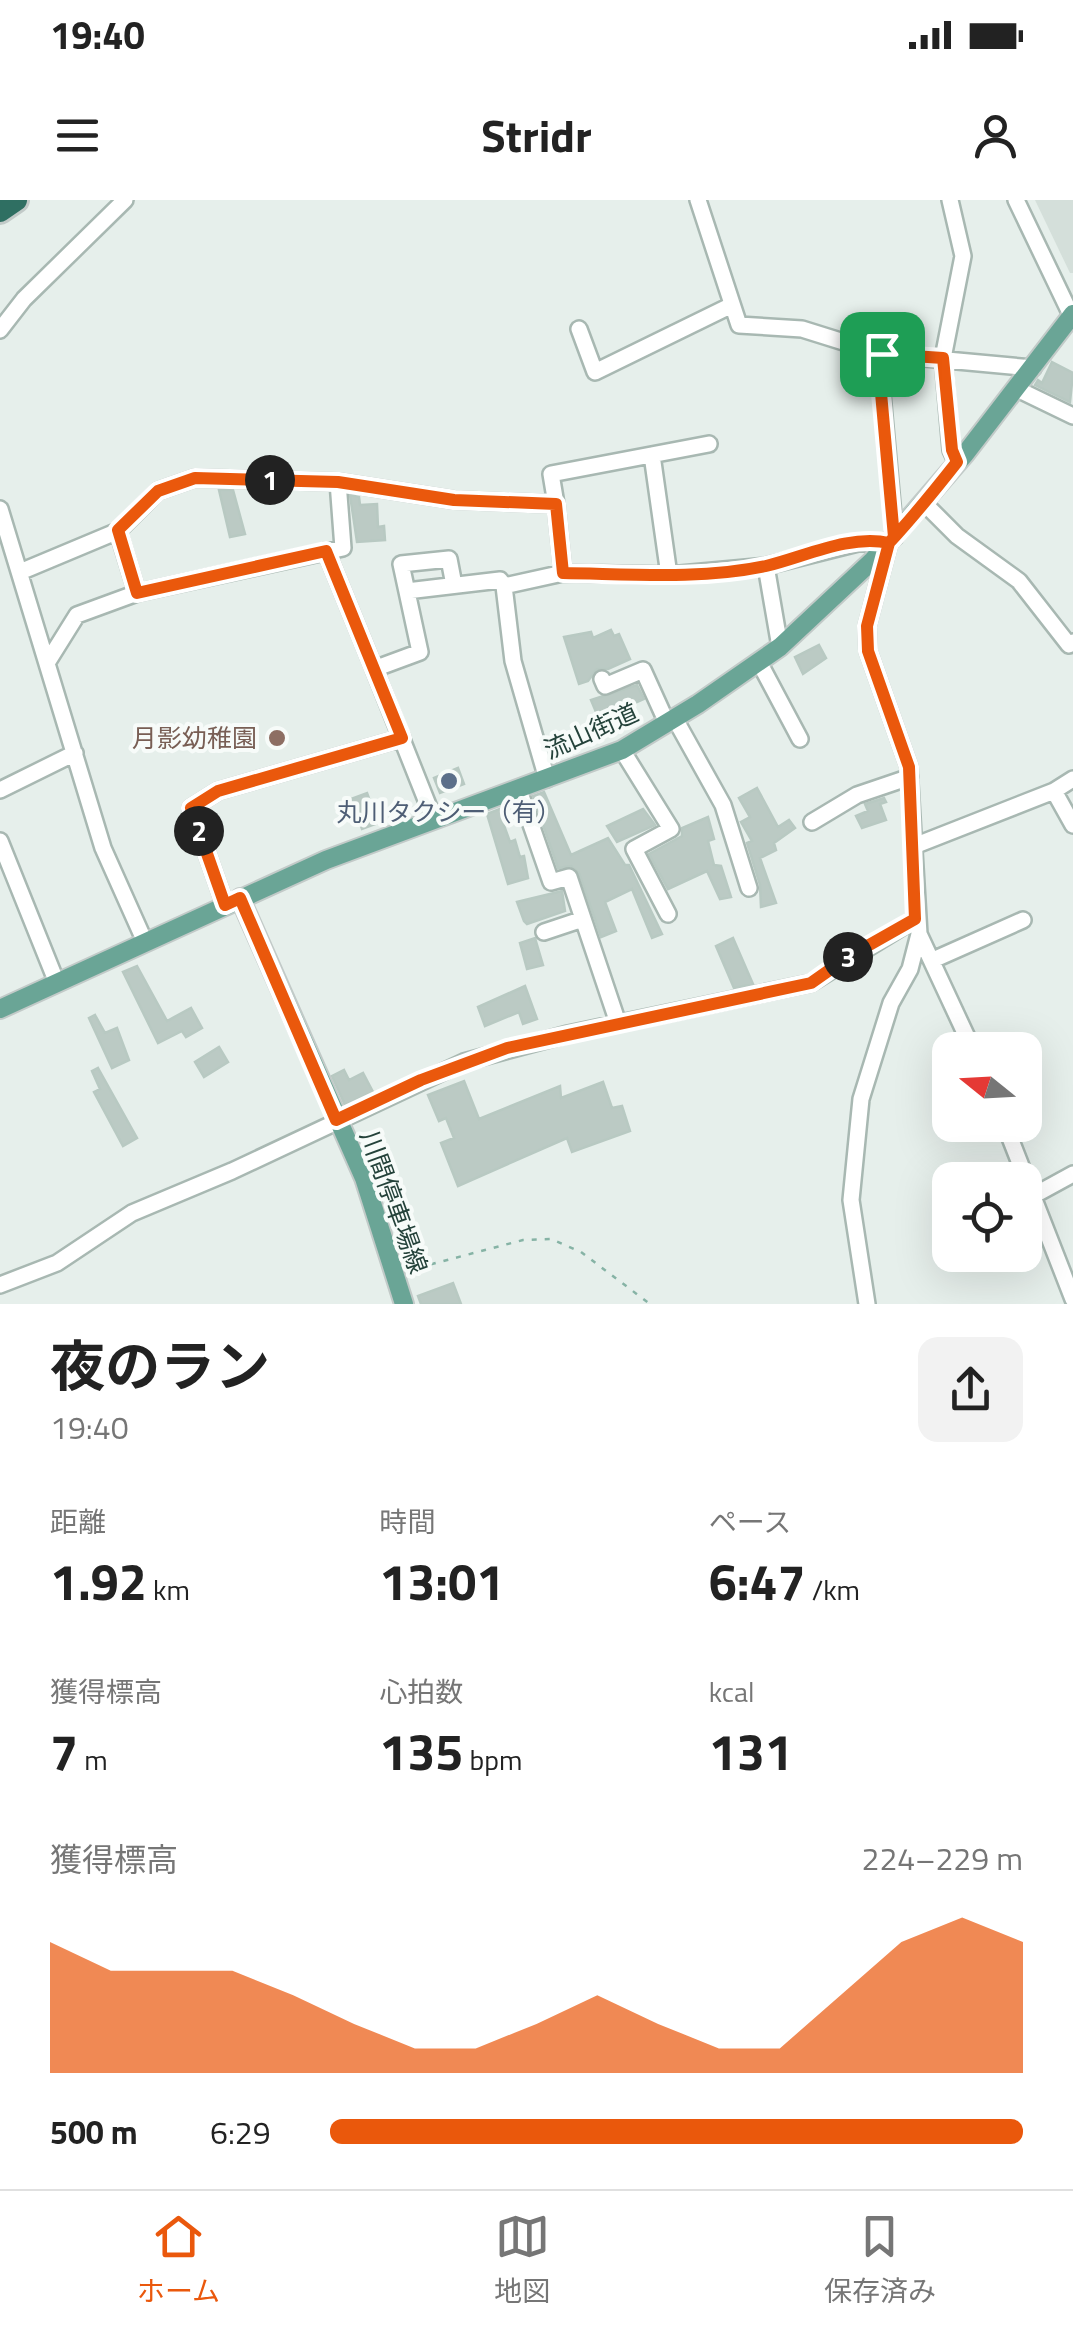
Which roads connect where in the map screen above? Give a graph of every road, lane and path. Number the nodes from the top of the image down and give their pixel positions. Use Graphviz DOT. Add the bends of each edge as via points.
graph roads {
  1 [pos="16,200"];
  2 [pos="125,200"];
  3 [pos="950,200"];
  4 [pos="1016,200"];
  5 [pos="704,202"];
  6 [pos="0,210"];
  7 [pos="732,305"];
  8 [pos="1072,317"];
  9 [pos="579,329"];
  10 [pos="0,330"];
  11 [pos="882,354"];
  12 [pos="943,358"];
  13 [pos="1033,368"];
  14 [pos="1017,389"];
  15 [pos="1073,416"];
  16 [pos="708,444"];
  17 [pos="652,455"];
  18 [pos="957,462"];
  19 [pos="338,482"];
  20 [pos="556,504"];
  21 [pos="924,504"];
  22 [pos="0,509"];
  23 [pos="118,530"];
  24 [pos="892,540"];
  25 [pos="326,551"];
  26 [pos="766,566"];
  27 [pos="563,573"];
  28 [pos="20,574"];
  29 [pos="0,575"];
  30 [pos="668,575"];
  31 [pos="454,586"];
  32 [pos="504,586"];
  33 [pos="407,591"];
  34 [pos="137,593"];
  35 [pos="1073,642"];
  36 [pos="780,646"];
  37 [pos="759,662"];
  38 [pos="47,663"];
  39 [pos="374,669"];
  40 [pos="602,679"];
  41 [pos="671,721"];
  42 [pos="402,738"];
  43 [pos="800,740"];
  44 [pos="622,750"];
  45 [pos="75,754"];
  46 [pos="910,777"];
  47 [pos="547,779"];
  48 [pos="1073,780"];
  49 [pos="0,790"];
  50 [pos="519,790"];
  51 [pos="1054,791"];
  52 [pos="434,820"];
  53 [pos="812,822"];
  54 [pos="1073,825"];
  55 [pos="0,841"];
  56 [pos="914,846"];
  57 [pos="748,888"];
  58 [pos="232,902"];
  59 [pos="668,914"];
  60 [pos="583,919"];
  61 [pos="1023,920"];
  62 [pos="917,926"];
  63 [pos="544,932"];
  64 [pos="145,942"];
  65 [pos="932,960"];
  66 [pos="57,983"];
  67 [pos="0,1009"];
  68 [pos="618,1023"];
  69 [pos="965,1032"];
  70 [pos="336,1120"];
  71 [pos="1073,1174"];
  72 [pos="1042,1191"];
  73 [pos="1042,1224"];
  74 [pos="388,1258"];
  75 [pos="0,1285"];
  76 [pos="1073,1300"];
  77 [pos="404,1304"];
  78 [pos="650,1304"];
  79 [pos="867,1304"];
  1 -- 6 [label="highway"];
  2 -- 10 [label="street"];
  3 -- 12 [label="street" via="963,256"];
  4 -- 8 [label="street"];
  5 -- 7 [label="street"];
  7 -- 9 [label="street" via="595,372"];
  7 -- 11 [label="street" via="739,325 802,329"];
  8 -- 13 [label="main road, 流山街道"];
  11 -- 12 [label="street"];
  11 -- 24 [label="street"];
  12 -- 13 [label="street"];
  12 -- 18 [label="street"];
  13 -- 14 [label="main road, 流山街道"];
  14 -- 15 [label="street"];
  14 -- 18 [label="main road, 流山街道"];
  16 -- 17 [label="street"];
  17 -- 20 [label="street" via="551,474"];
  17 -- 30 [label="street"];
  18 -- 21 [label="main road, 流山街道"];
  19 -- 20 [label="street" via="454,500"];
  19 -- 23 [label="street" via="195,478 158,491"];
  19 -- 25 [label="street" via="342,548"];
  20 -- 27 [label="street"];
  21 -- 24 [label="main road, 流山街道"];
  21 -- 35 [label="street" via="1018,581"];
  22 -- 28 [label="street"];
  23 -- 28 [label="street"];
  23 -- 34 [label="street"];
  24 -- 26 [label="street"];
  24 -- 36 [label="main road, 流山街道"];
  24 -- 46 [label="street" via="867,626 868,651"];
  25 -- 34 [label="street"];
  25 -- 39 [label="street"];
  26 -- 30 [label="street"];
  26 -- 36 [label="street"];
  27 -- 30 [label="street"];
  27 -- 32 [label="street"];
  28 -- 29 [label="street"];
  28 -- 38 [label="street"];
  31 -- 32 [label="street" via="500,580"];
  31 -- 33 [label="street"];
  31 -- 33 [label="street" via="449,559 401,564"];
  32 -- 47 [label="street" via="513,661"];
  33 -- 39 [label="street" via="420,652"];
  34 -- 38 [label="street" via="77,616"];
  36 -- 37 [label="main road, 流山街道"];
  37 -- 41 [label="main road, 流山街道"];
  37 -- 43 [label="street"];
  38 -- 45 [label="street"];
  39 -- 42 [label="street"];
  40 -- 41 [label="street" via="605,686 643,670"];
  41 -- 44 [label="main road, 流山街道"];
  41 -- 57 [label="street" via="722,805"];
  42 -- 52 [label="street"];
  42 -- 58 [label="street" via="234,786 191,808"];
  44 -- 47 [label="main road, 流山街道"];
  44 -- 59 [label="street" via="671,829 634,849"];
  45 -- 49 [label="street"];
  45 -- 64 [label="street" via="116,883"];
  46 -- 53 [label="street" via="857,795"];
  46 -- 56 [label="street"];
  47 -- 50 [label="main road, 流山街道"];
  48 -- 51 [label="street"];
  50 -- 52 [label="main road, 流山街道"];
  50 -- 60 [label="street" via="552,882 569,877"];
  51 -- 54 [label="street"];
  51 -- 56 [label="street"];
  52 -- 58 [label="main road, 流山街道"];
  55 -- 66 [label="street"];
  56 -- 62 [label="street"];
  58 -- 64 [label="main road, 流山街道"];
  58 -- 70 [label="main road, 川間停車場線"];
  60 -- 63 [label="street"];
  60 -- 68 [label="street"];
  61 -- 65 [label="street"];
  62 -- 65 [label="street"];
  62 -- 68 [label="street" via="848,957 811,983"];
  62 -- 79 [label="street" via="910,969 891,1004 861,1098 851,1200"];
  64 -- 66 [label="main road, 流山街道"];
  65 -- 69 [label="street"];
  66 -- 67 [label="main road, 流山街道"];
  68 -- 70 [label="street" via="464,1062"];
  70 -- 74 [label="main road, 川間停車場線" via="364,1178"];
  70 -- 75 [label="street" via="132,1213 57,1263"];
  71 -- 72 [label="street"];
  73 -- 76 [label="street"];
  74 -- 77 [label="main road, 川間停車場線"];
  74 -- 78 [label="path" via="432,1264 551,1239 581,1252"];
}
